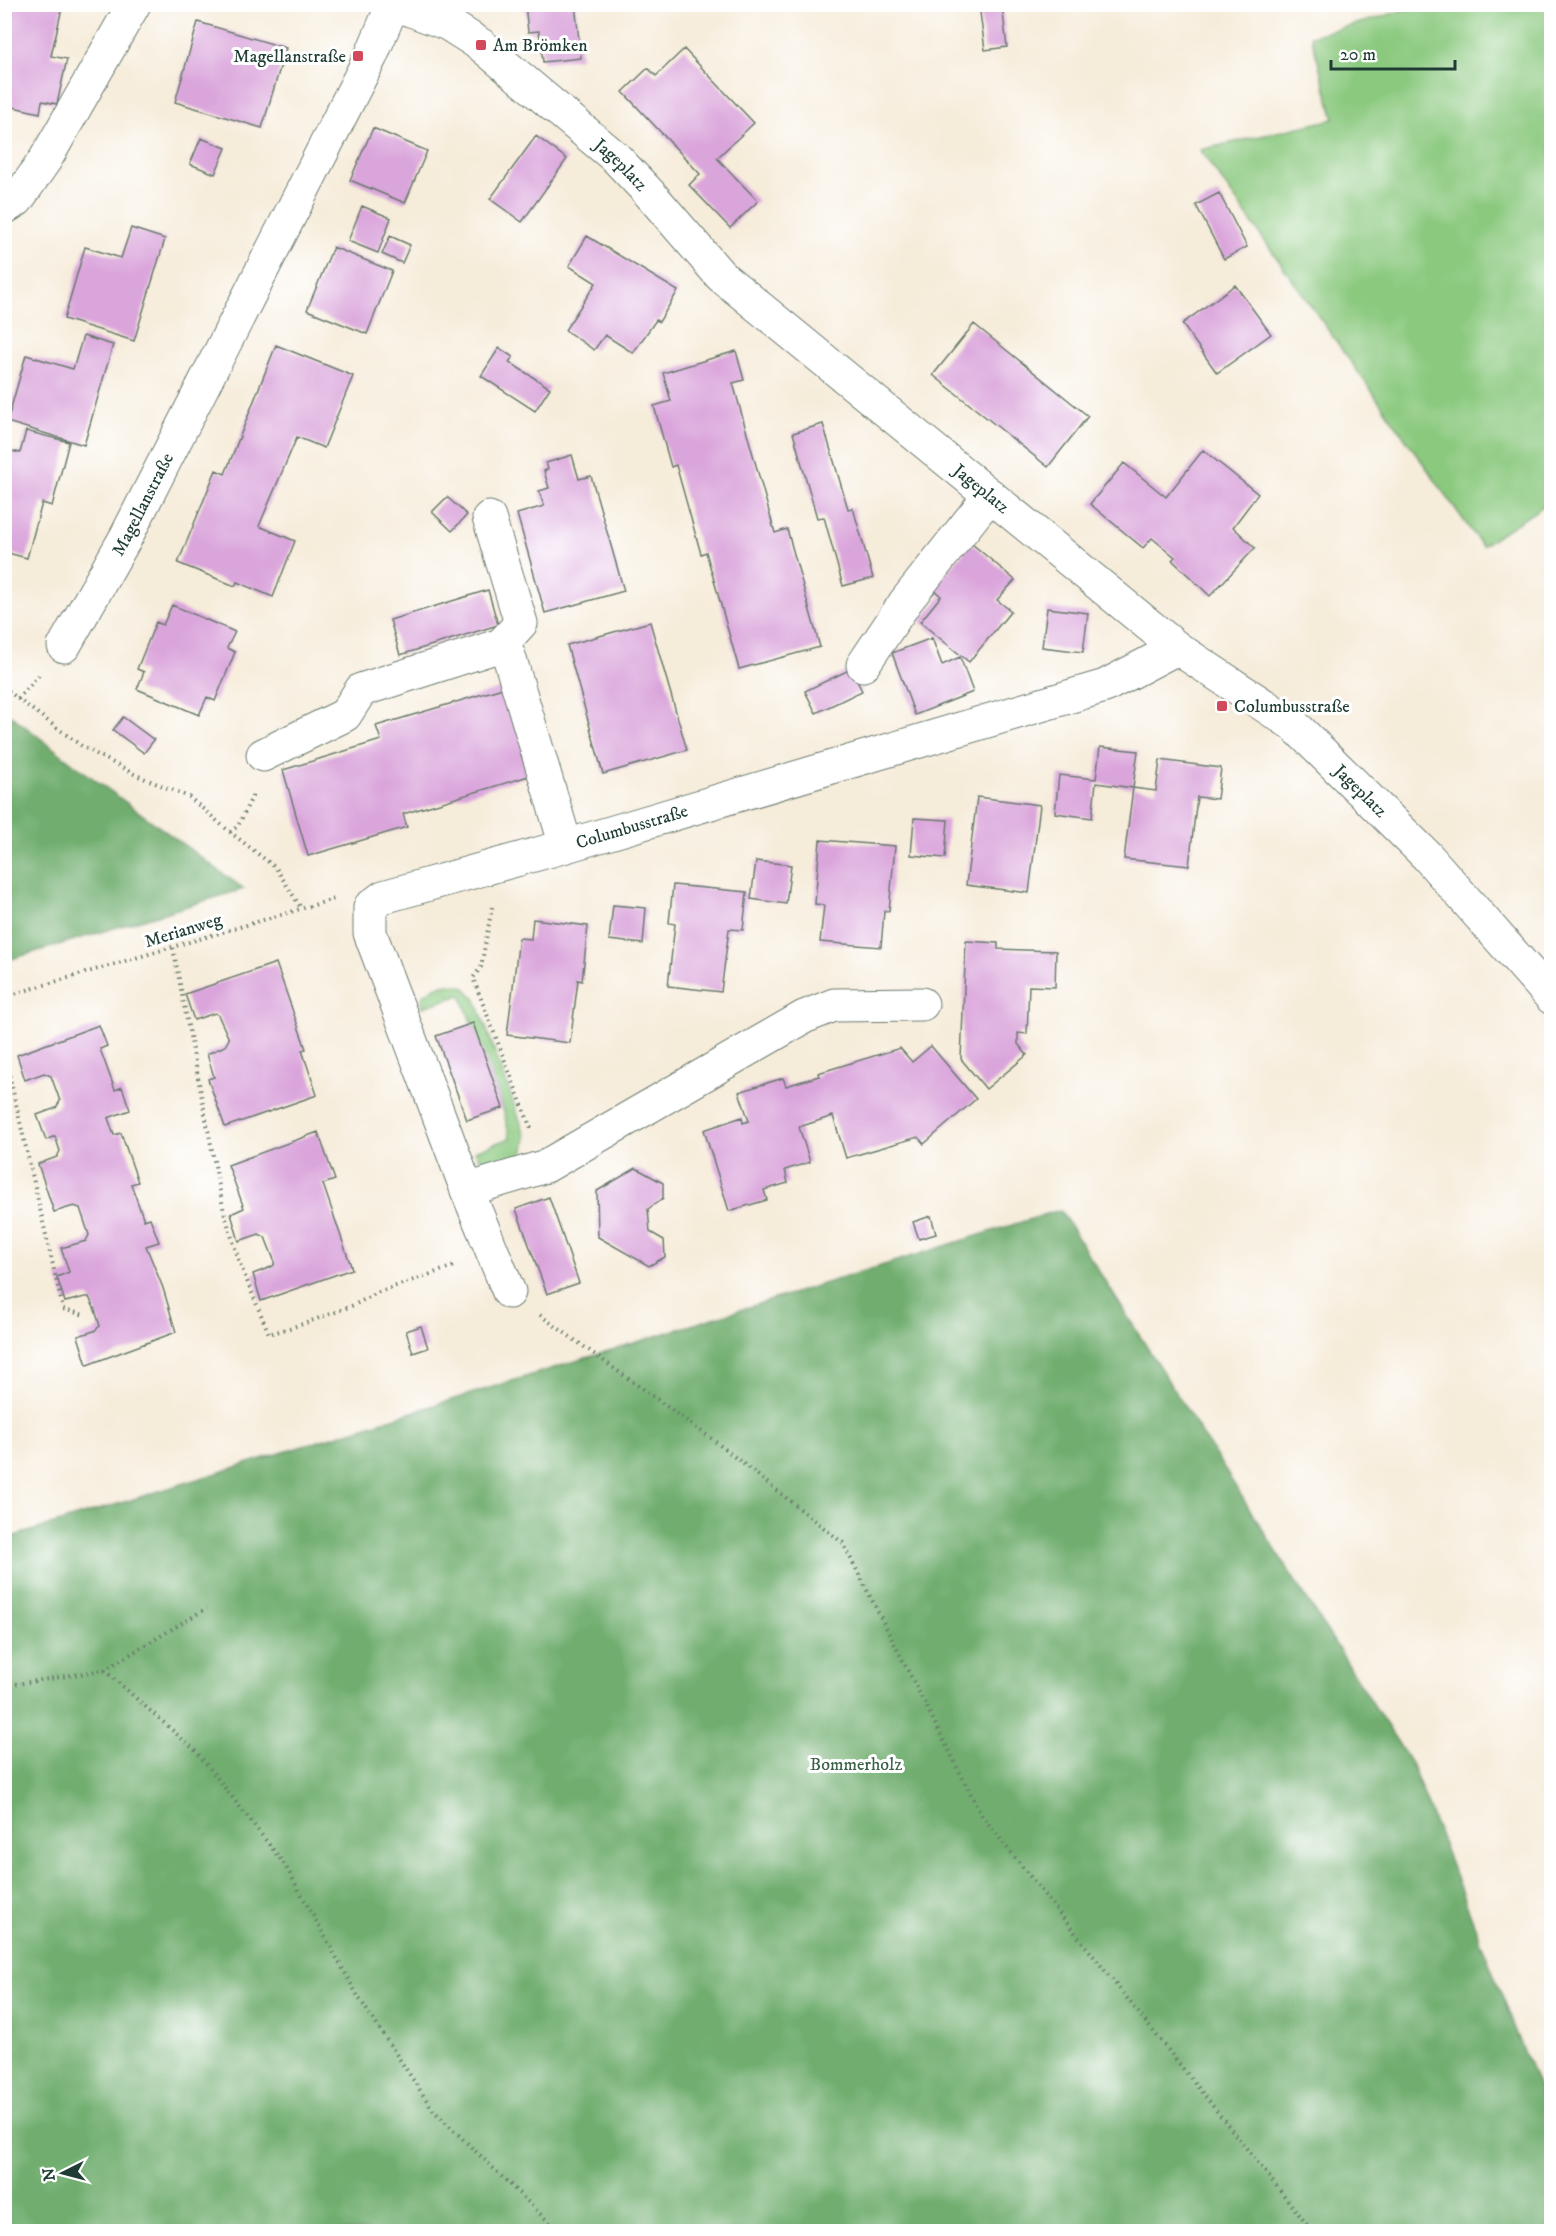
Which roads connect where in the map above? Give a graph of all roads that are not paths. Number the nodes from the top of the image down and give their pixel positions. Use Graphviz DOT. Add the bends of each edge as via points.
graph roads {
  1 [pos="134,4"];
  2 [pos="394,4"];
  3 [pos="454,14"];
  4 [pos="4,208"];
  5 [pos="990,495"];
  6 [pos="489,518"];
  7 [pos="501,645"];
  8 [pos="64,646"];
  9 [pos="1177,648"];
  10 [pos="863,665"];
  11 [pos="263,755"];
  12 [pos="566,846"];
  13 [pos="1551,998"];
  14 [pos="922,1004"];
  15 [pos="467,1190"];
  16 [pos="508,1292"];
  1 -- 4 [label="street" via="45,160 17,200"];
  2 -- 3 [label="street, Jageplatz"];
  2 -- 8 [label="street, Magellanstraße" via="371,57 132,526"];
  3 -- 5 [label="street, Jageplatz" via="481,45 616,158 721,276"];
  5 -- 9 [label="street, Jageplatz"];
  5 -- 10 [label="street" via="906,601"];
  6 -- 7 [label="street" via="521,623"];
  7 -- 11 [label="street" via="361,690 345,715"];
  7 -- 12 [label="street" via="509,656"];
  9 -- 12 [label="street, Columbusstraße" via="1105,686"];
  9 -- 13 [label="street, Jageplatz" via="1294,725 1427,855"];
  12 -- 15 [label="street, Columbusstraße" via="382,897 370,907 370,933"];
  14 -- 15 [label="street" via="834,1005 804,1017 546,1166"];
  15 -- 16 [label="street"];
}
